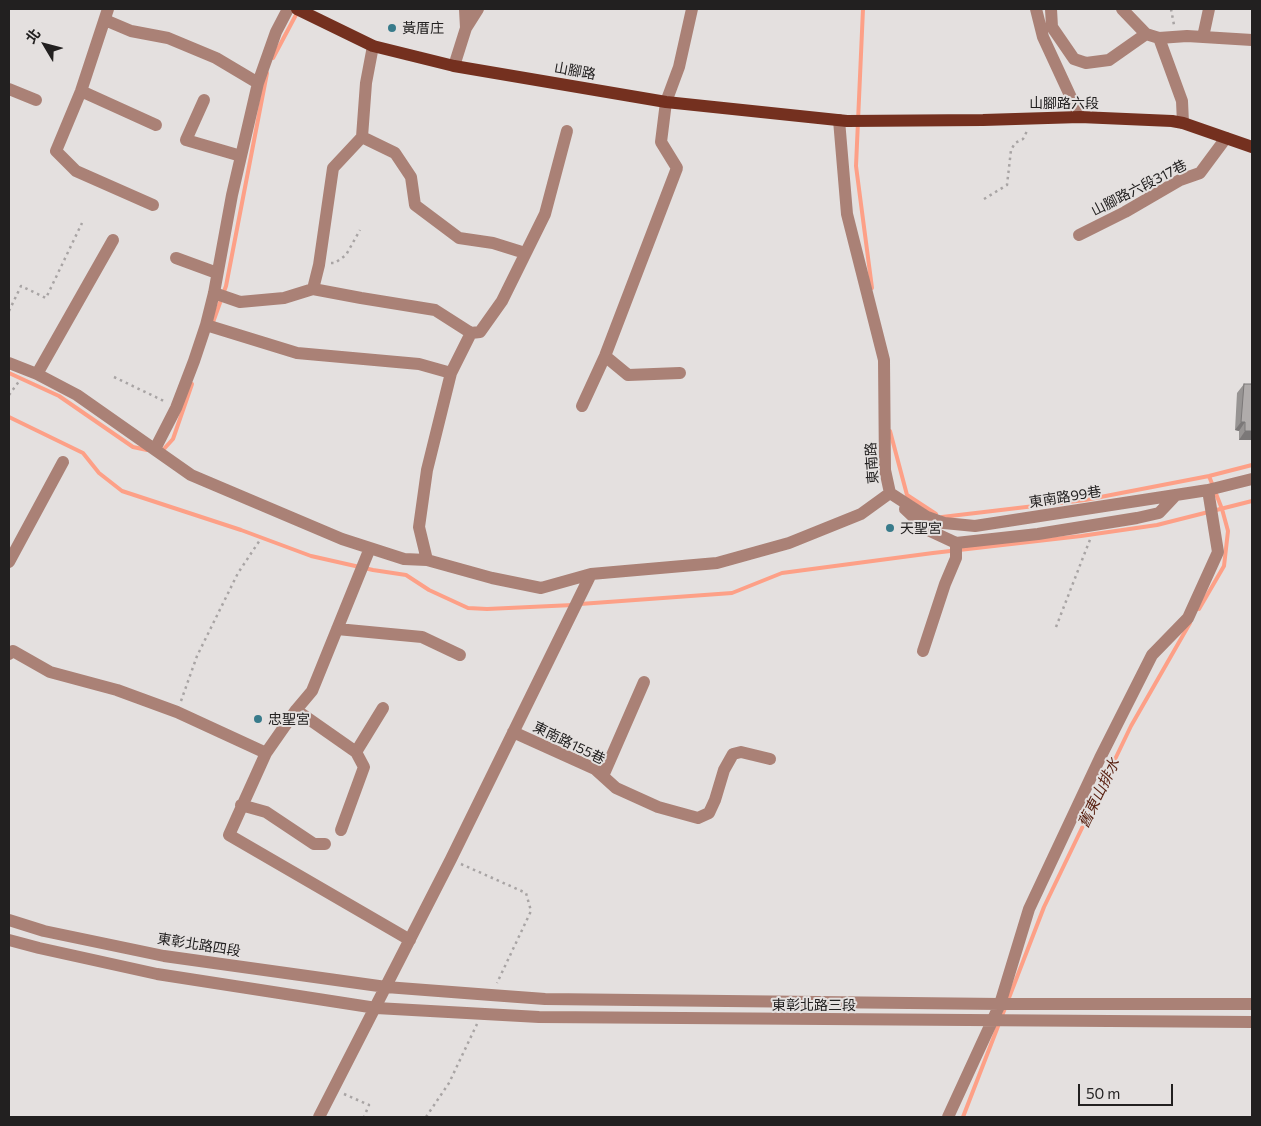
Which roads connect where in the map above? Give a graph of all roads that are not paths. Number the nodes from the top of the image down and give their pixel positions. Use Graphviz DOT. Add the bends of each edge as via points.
graph roads {
  1 [pos="288,9"];
  2 [pos="465,9"];
  3 [pos="478,9"];
  4 [pos="692,9"];
  5 [pos="1036,9"];
  6 [pos="1051,9"];
  7 [pos="1122,9"];
  8 [pos="1209,9"];
  9 [pos="302,11"];
  10 [pos="107,14"];
  11 [pos="466,28"];
  12 [pos="1146,34"];
  13 [pos="1202,37"];
  14 [pos="1159,38"];
  15 [pos="1252,40"];
  16 [pos="373,46"];
  17 [pos="454,66"];
  18 [pos="258,83"];
  19 [pos="81,91"];
  20 [pos="10,92"];
  21 [pos="36,100"];
  22 [pos="204,100"];
  23 [pos="666,102"];
  24 [pos="1080,117"];
  25 [pos="843,121"];
  26 [pos="1182,123"];
  27 [pos="156,125"];
  28 [pos="567,131"];
  29 [pos="362,137"];
  30 [pos="1226,138"];
  31 [pos="1252,147"];
  32 [pos="241,156"];
  33 [pos="153,205"];
  34 [pos="1079,235"];
  35 [pos="113,240"];
  36 [pos="525,253"];
  37 [pos="176,258"];
  38 [pos="217,273"];
  39 [pos="313,289"];
  40 [pos="214,293"];
  41 [pos="206,325"];
  42 [pos="472,333"];
  43 [pos="605,356"];
  44 [pos="9,363"];
  45 [pos="32,372"];
  46 [pos="451,373"];
  47 [pos="680,373"];
  48 [pos="582,406"];
  49 [pos="159,452"];
  50 [pos="63,462"];
  51 [pos="1252,479"];
  52 [pos="1208,490"];
  53 [pos="890,493"];
  54 [pos="1176,495"];
  55 [pos="956,543"];
  56 [pos="370,548"];
  57 [pos="427,560"];
  58 [pos="9,562"];
  59 [pos="591,574"];
  60 [pos="337,629"];
  61 [pos="923,651"];
  62 [pos="9,654"];
  63 [pos="460,654"];
  64 [pos="644,682"];
  65 [pos="383,708"];
  66 [pos="296,710"];
  67 [pos="513,732"];
  68 [pos="356,752"];
  69 [pos="266,753"];
  70 [pos="770,759"];
  71 [pos="603,776"];
  72 [pos="241,805"];
  73 [pos="341,830"];
  74 [pos="325,844"];
  75 [pos="9,920"];
  76 [pos="9,940"];
  77 [pos="410,940"];
  78 [pos="386,987"];
  79 [pos="1000,1004"];
  80 [pos="1252,1004"];
  81 [pos="376,1008"];
  82 [pos="993,1021"];
  83 [pos="1252,1022"];
  84 [pos="319,1117"];
  85 [pos="948,1117"];
  1 -- 18 [label="street"];
  2 -- 11 [label="street"];
  3 -- 11 [label="street"];
  4 -- 23 [label="street" via="679,67"];
  5 -- 24 [label="street" via="1043,36"];
  6 -- 12 [label="street" via="1052,27 1074,59 1086,63 1109,60"];
  7 -- 12 [label="street"];
  8 -- 13 [label="street"];
  9 -- 16 [label="main road, 山腳路"];
  10 -- 18 [label="street" via="131,31 168,38 216,58"];
  10 -- 19 [label="street"];
  11 -- 17 [label="street"];
  12 -- 14 [label="street"];
  13 -- 14 [label="street"];
  13 -- 15 [label="street"];
  14 -- 26 [label="street" via="1182,102"];
  16 -- 17 [label="main road, 山腳路"];
  16 -- 29 [label="street" via="366,83"];
  17 -- 23 [label="main road, 山腳路"];
  18 -- 32 [label="street"];
  19 -- 27 [label="street"];
  19 -- 33 [label="street" via="56,151 76,171"];
  20 -- 21 [label="street"];
  22 -- 32 [label="street" via="186,140"];
  23 -- 25 [label="main road, 山腳路"];
  23 -- 43 [label="street" via="661,142 678,168"];
  24 -- 25 [label="main road, 山腳路六段"];
  24 -- 26 [label="main road, 山腳路六段"];
  25 -- 53 [label="street, 東南路" via="847,214 884,360 885,470"];
  26 -- 30 [label="main road, 山腳路六段"];
  28 -- 36 [label="street" via="545,214"];
  29 -- 36 [label="street" via="395,153 412,177 415,205 459,238 493,242"];
  29 -- 39 [label="street" via="333,168"];
  30 -- 31 [label="main road, 山腳路六段"];
  30 -- 34 [label="street, 山腳路六段317巷" via="1200,173 1180,180"];
  32 -- 38 [label="street"];
  35 -- 45 [label="street"];
  36 -- 42 [label="street" via="502,301 480,332"];
  37 -- 38 [label="street"];
  38 -- 40 [label="street"];
  39 -- 40 [label="street" via="284,298 240,302"];
  39 -- 42 [label="street" via="435,310"];
  40 -- 41 [label="street"];
  41 -- 46 [label="street" via="297,353 419,364"];
  41 -- 49 [label="street"];
  42 -- 46 [label="street"];
  43 -- 47 [label="street" via="628,374"];
  43 -- 48 [label="street"];
  44 -- 45 [label="street, 東南路"];
  45 -- 49 [label="street, 東南路" via="77,394"];
  46 -- 57 [label="street" via="427,470 418,527"];
  49 -- 56 [label="street, 東南路" via="191,474"];
  50 -- 58 [label="street"];
  51 -- 52 [label="street, 東南路99巷"];
  52 -- 54 [label="street, 東南路99巷"];
  52 -- 79 [label="street" via="1218,552 1188,618 1152,655 1100,758 1029,910"];
  53 -- 54 [label="street, 東南路99巷" via="927,517 944,523 975,526"];
  53 -- 55 [label="street" via="926,529"];
  53 -- 59 [label="street, 東南路" via="861,514 789,543 717,562"];
  54 -- 55 [label="street" via="1159,513 1038,534"];
  55 -- 61 [label="street" via="956,558"];
  56 -- 57 [label="street, 東南路" via="404,559"];
  56 -- 60 [label="street"];
  57 -- 59 [label="street, 東南路" via="541,588"];
  59 -- 67 [label="street"];
  60 -- 63 [label="street" via="422,637"];
  60 -- 66 [label="street" via="312,691"];
  62 -- 69 [label="street" via="13,650 50,672 117,690 177,712"];
  64 -- 71 [label="street"];
  65 -- 68 [label="street"];
  66 -- 68 [label="street"];
  66 -- 69 [label="street"];
  67 -- 71 [label="street, 東南路155巷" via="595,769"];
  67 -- 77 [label="street"];
  68 -- 73 [label="street" via="364,767"];
  69 -- 72 [label="street"];
  70 -- 71 [label="street, 東南路155巷" via="741,752 733,754 709,813 698,818 616,788"];
  72 -- 74 [label="street" via="266,812 314,844"];
  72 -- 77 [label="street" via="229,835"];
  75 -- 78 [label="street, 東彰北路四段" via="44,931 164,956"];
  76 -- 81 [label="street" via="157,974"];
  77 -- 78 [label="street"];
  78 -- 79 [label="street, 東彰北路三段" via="545,999"];
  78 -- 81 [label="street"];
  79 -- 80 [label="street, 東彰北路三段"];
  79 -- 82 [label="street"];
  81 -- 82 [label="street, 東彰北路三段" via="539,1017"];
  81 -- 84 [label="street"];
  82 -- 83 [label="street, 東彰北路三段"];
  82 -- 85 [label="street"];
}
